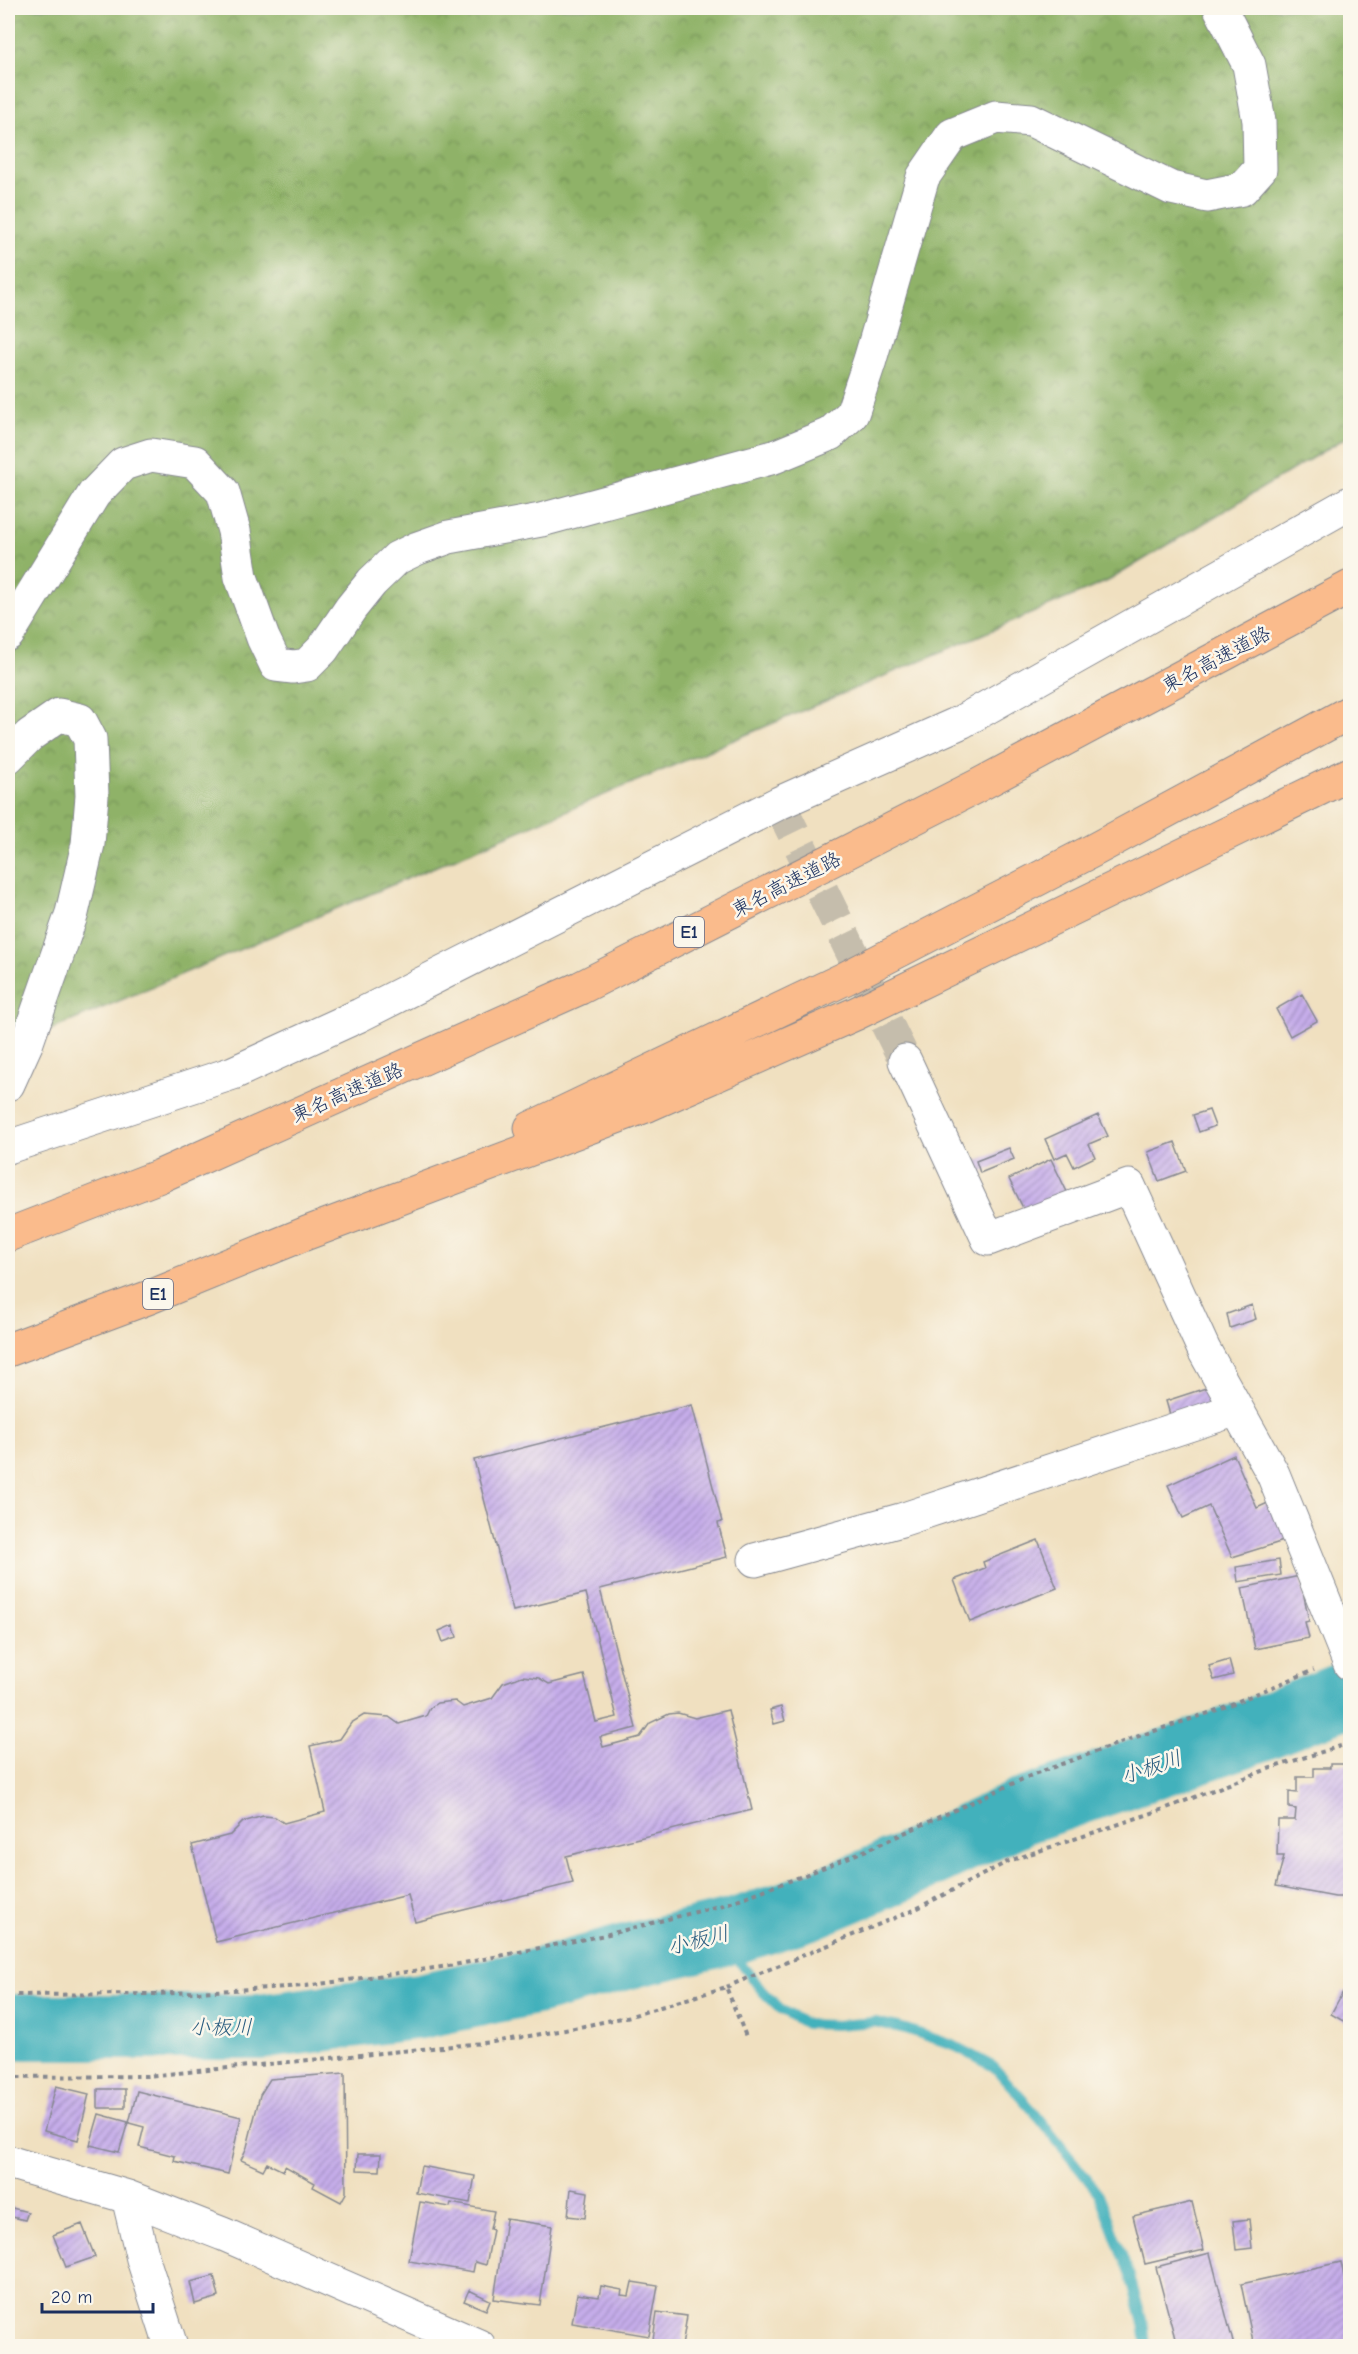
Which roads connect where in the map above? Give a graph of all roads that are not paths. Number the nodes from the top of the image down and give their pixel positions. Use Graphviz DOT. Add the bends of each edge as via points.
graph roads {
  1 [pos="1220,8"];
  2 [pos="1350,503"];
  3 [pos="1350,587"];
  4 [pos="8,633"];
  5 [pos="1350,712"];
  6 [pos="8,757"];
  7 [pos="1350,774"];
  8 [pos="906,1061"];
  9 [pos="8,1084"];
  10 [pos="8,1147"];
  11 [pos="307,1233"];
  12 [pos="8,1235"];
  13 [pos="8,1350"];
  14 [pos="1237,1409"];
  15 [pos="755,1560"];
  16 [pos="1349,1660"];
  17 [pos="8,2162"];
  18 [pos="128,2197"];
  19 [pos="171,2346"];
  20 [pos="478,2346"];
  1 -- 4 [label="street" via="1249,65 1259,121 1260,169 1242,189 1206,196 1171,188 1031,120 996,117 952,135 923,177 852,414 830,434 774,457 541,520 449,537 418,548 397,558 380,574 307,665 294,667 276,665 263,638 241,577 223,492 195,462 151,455 123,464 94,494"];
  2 -- 10 [label="street" via="961,722 779,802 360,1015 233,1073"];
  3 -- 12 [label="highway, 東名高速道路 / E1" via="977,786 580,988 160,1176"];
  5 -- 11 [label="highway, E1" via="844,979"];
  6 -- 9 [label="street" via="59,715 80,720 90,739 92,796 88,844 72,913 27,1042"];
  7 -- 11 [label="highway, E1" via="855,1014 670,1096"];
  8 -- 14 [label="street" via="988,1239 1129,1186 1204,1350"];
  11 -- 13 [label="highway, E1"];
  14 -- 15 [label="street" via="902,1520"];
  14 -- 16 [label="street" via="1273,1474"];
  17 -- 18 [label="street"];
  18 -- 19 [label="street"];
  18 -- 20 [label="street" via="223,2234"];
}
